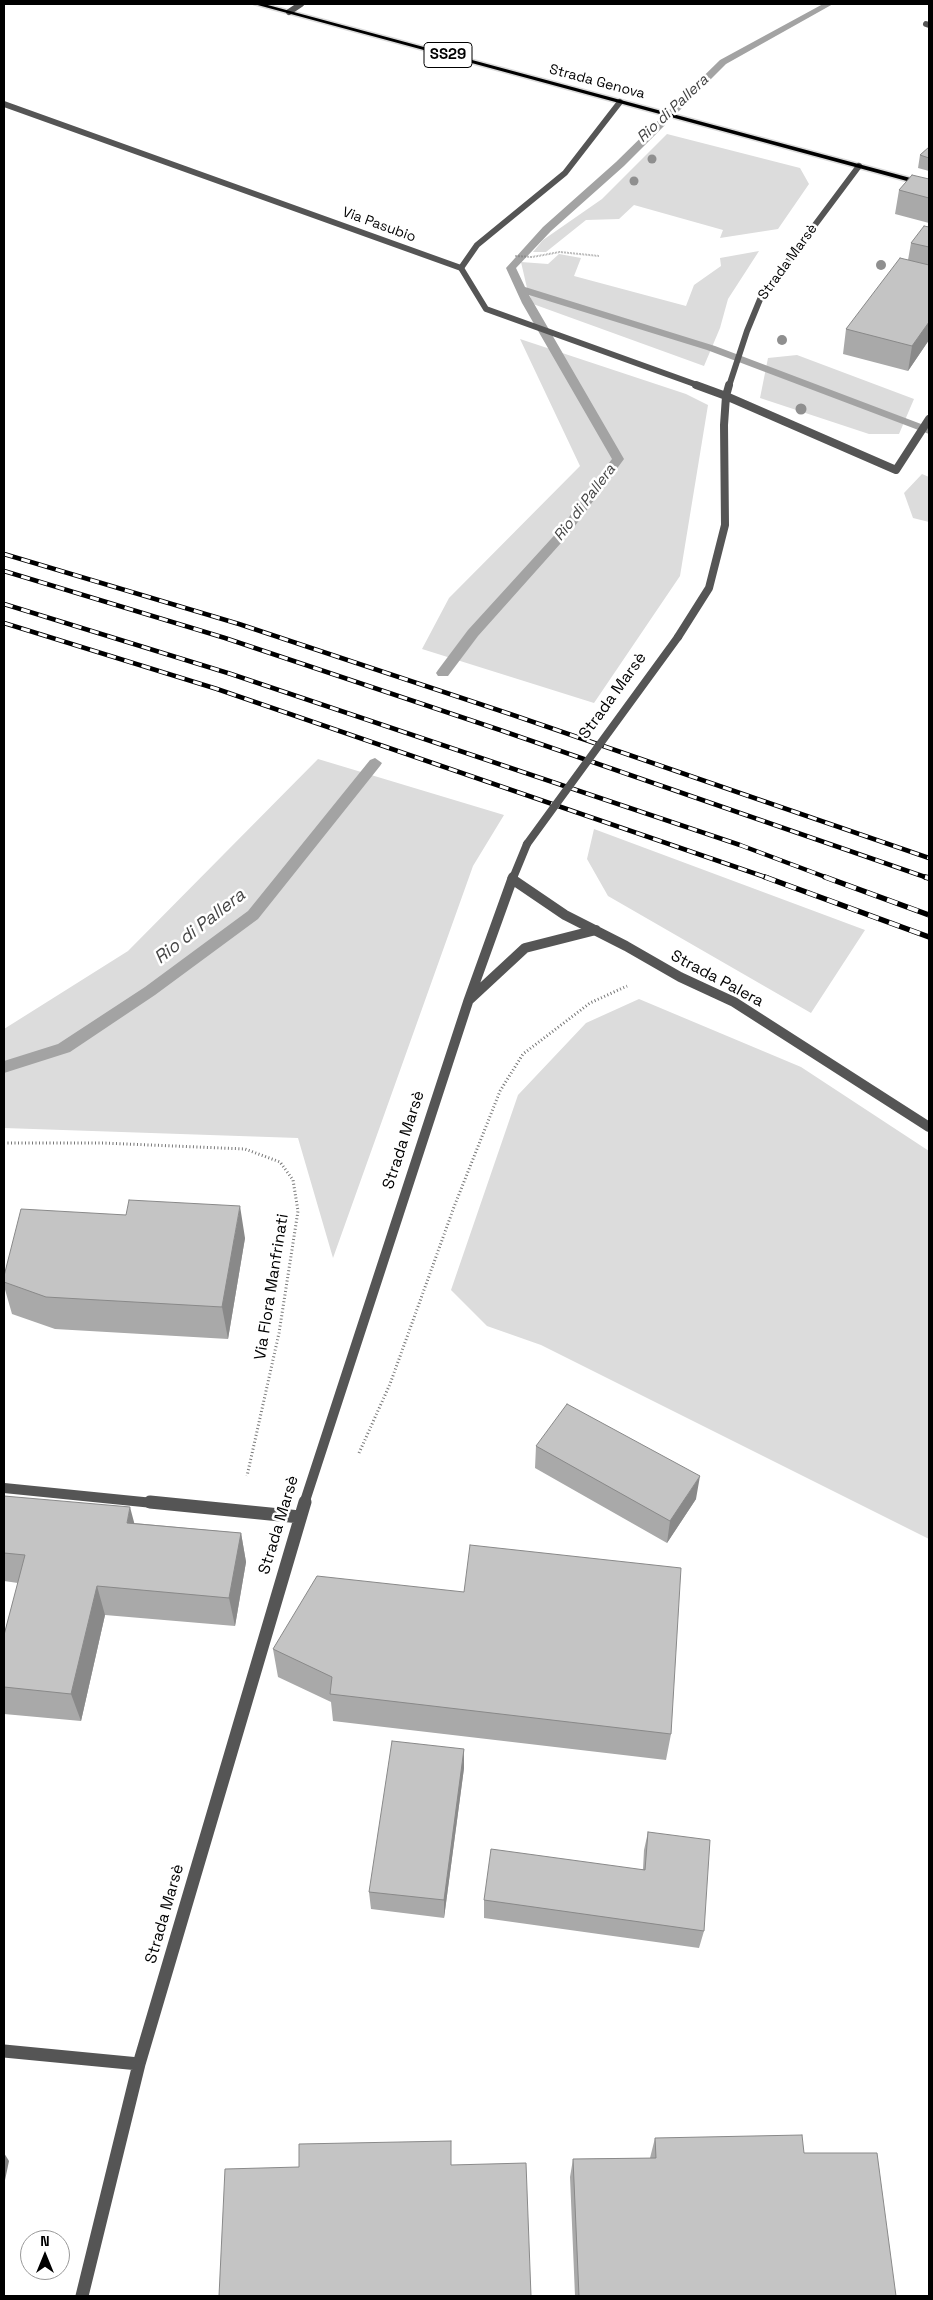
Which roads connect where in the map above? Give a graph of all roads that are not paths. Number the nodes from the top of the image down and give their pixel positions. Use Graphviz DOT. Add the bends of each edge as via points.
graph roads {
  1 [pos="257,4"];
  2 [pos="301,4"];
  3 [pos="289,12"];
  4 [pos="620,102"];
  5 [pos="4,104"];
  6 [pos="859,166"];
  7 [pos="929,185"];
  8 [pos="461,268"];
  9 [pos="726,396"];
  10 [pos="929,419"];
  11 [pos="512,878"];
  12 [pos="596,930"];
  13 [pos="468,1002"];
  14 [pos="929,1128"];
  15 [pos="4,1488"];
  16 [pos="300,1516"];
  17 [pos="4,2051"];
  18 [pos="139,2064"];
  19 [pos="82,2296"];
  1 -- 3 [label="main road, Strada Genova / SS29"];
  2 -- 3 [label="street"];
  3 -- 4 [label="main road, Strada Genova / SS29"];
  4 -- 6 [label="main road, Strada Genova / SS29"];
  4 -- 8 [label="street" via="565,172 477,245"];
  5 -- 8 [label="street, Via Pasubio"];
  6 -- 7 [label="main road, Strada Genova / SS29"];
  6 -- 9 [label="street, Strada Marsè" via="760,297"];
  8 -- 9 [label="street" via="486,309"];
  9 -- 10 [label="street" via="896,470"];
  9 -- 11 [label="street, Strada Marsè, bridge" via="725,525 709,588 678,637 527,844"];
  11 -- 12 [label="street, Strada Palera" via="565,914"];
  11 -- 13 [label="street, Strada Marsè"];
  12 -- 13 [label="street, Strada Marsè" via="525,948"];
  12 -- 14 [label="street, Strada Palera" via="680,977 734,1002"];
  13 -- 16 [label="street, Strada Marsè"];
  15 -- 16 [label="street"];
  16 -- 18 [label="street, Strada Marsè"];
  17 -- 18 [label="street"];
  18 -- 19 [label="street, Strada Marsè"];
}
